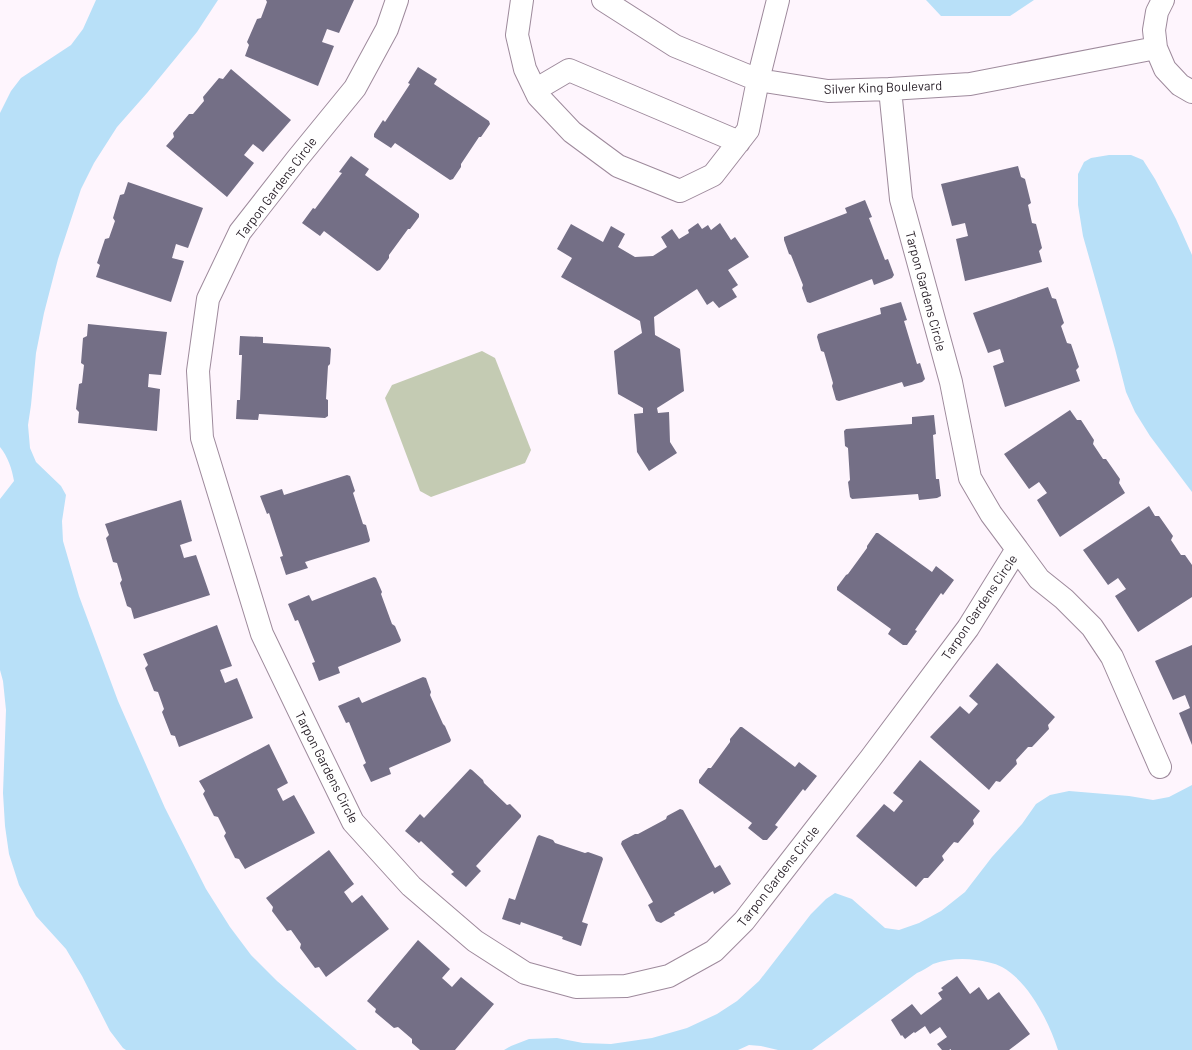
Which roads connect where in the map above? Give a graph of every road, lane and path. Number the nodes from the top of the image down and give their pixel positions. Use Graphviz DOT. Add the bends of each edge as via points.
graph roads {
  1 [pos="397,0"];
  2 [pos="522,0"];
  3 [pos="603,0"];
  4 [pos="778,0"];
  5 [pos="1163,0"];
  6 [pos="1156,48"];
  7 [pos="758,80"];
  8 [pos="890,89"];
  9 [pos="535,90"];
  10 [pos="1192,92"];
  11 [pos="739,142"];
  12 [pos="1017,550"];
  13 [pos="1160,767"];
  1 -- 12 [label="street, Tarpon Gardens Circle" via="387,29 355,88 240,232 208,299 198,371 202,438 262,634 353,822 411,886 475,941 526,973 576,987 626,986 669,976 714,951 744,921 968,628"];
  2 -- 9 [label="street" via="517,35 525,69"];
  3 -- 7 [label="street, Silver King Boulevard" via="675,46"];
  4 -- 7 [label="street"];
  5 -- 6 [label="street" via="1157,12 1154,30"];
  6 -- 8 [label="street, Silver King Boulevard" via="970,84"];
  6 -- 10 [label="street" via="1165,69 1180,85"];
  7 -- 8 [label="street, Silver King Boulevard" via="828,91"];
  7 -- 11 [label="street" via="748,130"];
  8 -- 12 [label="street, Tarpon Gardens Circle" via="901,199 952,382 970,478 991,514"];
  9 -- 11 [label="street" via="569,70"];
  9 -- 11 [label="street" via="572,132 618,166 680,191 713,175"];
  12 -- 13 [label="street, Tarpon Gardens Circle" via="1039,578 1092,627 1112,657"];
}
